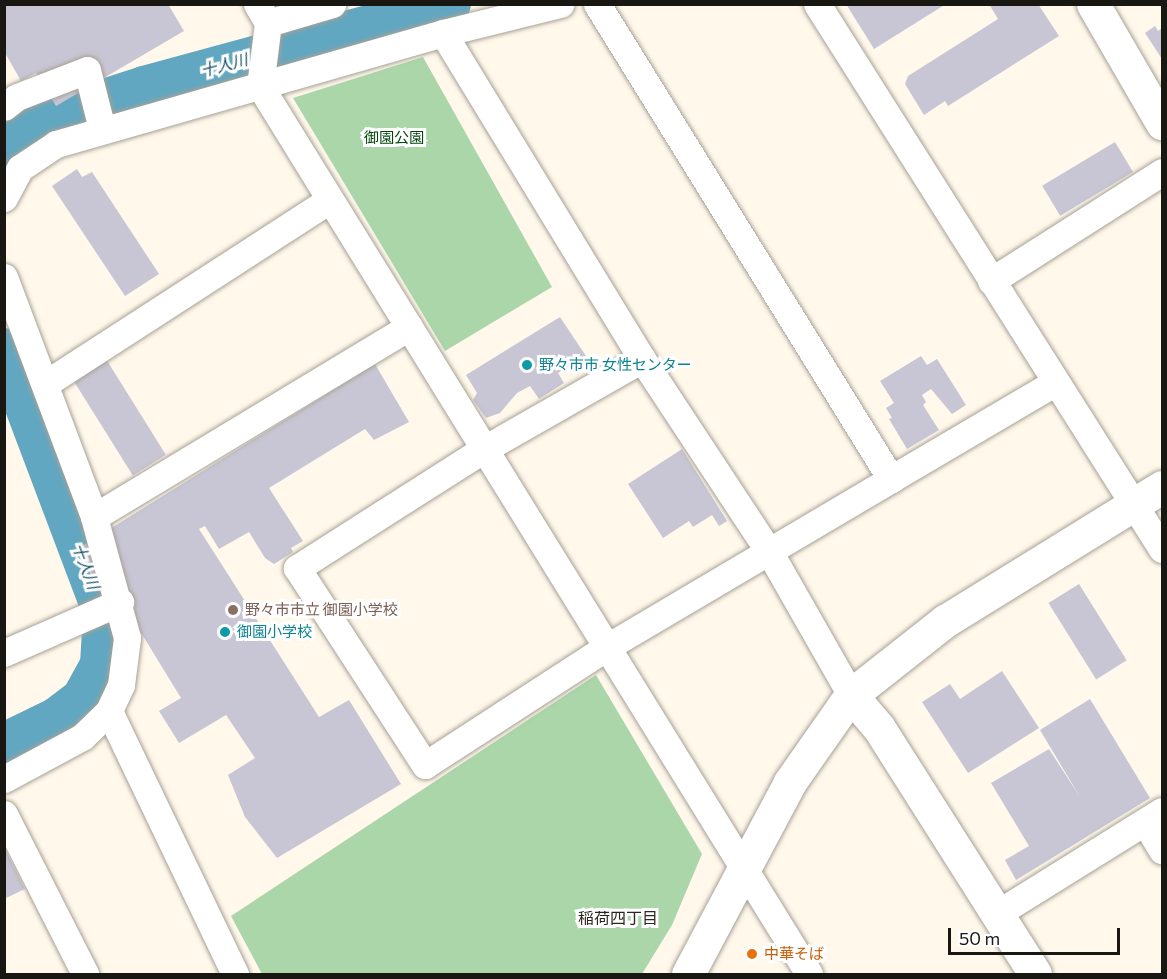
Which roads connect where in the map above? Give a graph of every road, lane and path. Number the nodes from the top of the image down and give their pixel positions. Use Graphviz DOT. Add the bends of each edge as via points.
graph roads {
  1 [pos="332,4"];
  2 [pos="597,4"];
  3 [pos="817,4"];
  4 [pos="1094,4"];
  5 [pos="548,6"];
  6 [pos="264,21"];
  7 [pos="443,33"];
  8 [pos="261,80"];
  9 [pos="4,107"];
  10 [pos="1162,123"];
  11 [pos="101,124"];
  12 [pos="1162,172"];
  13 [pos="4,198"];
  14 [pos="328,201"];
  15 [pos="4,277"];
  16 [pos="991,280"];
  17 [pos="410,327"];
  18 [pos="642,359"];
  19 [pos="1056,382"];
  20 [pos="45,384"];
  21 [pos="484,449"];
  22 [pos="891,479"];
  23 [pos="1149,495"];
  24 [pos="94,517"];
  25 [pos="1162,549"];
  26 [pos="770,553"];
  27 [pos="114,605"];
  28 [pos="607,647"];
  29 [pos="4,653"];
  30 [pos="851,695"];
  31 [pos="109,711"];
  32 [pos="4,779"];
  33 [pos="4,814"];
  34 [pos="1154,817"];
  35 [pos="1162,850"];
  36 [pos="742,869"];
  37 [pos="998,913"];
  38 [pos="85,975"];
  39 [pos="235,975"];
  40 [pos="688,975"];
  41 [pos="809,975"];
  42 [pos="1035,975"];
  1 -- 6 [label="street"];
  2 -- 22 [label="street"];
  3 -- 16 [label="street"];
  4 -- 10 [label="street"];
  5 -- 7 [label="street"];
  6 -- 8 [label="street"];
  7 -- 8 [label="street"];
  7 -- 18 [label="street"];
  8 -- 11 [label="street"];
  8 -- 14 [label="street"];
  9 -- 11 [label="street" via="17,97 87,70"];
  11 -- 13 [label="street" via="56,144 20,168"];
  12 -- 16 [label="street"];
  14 -- 17 [label="street"];
  14 -- 20 [label="street"];
  15 -- 20 [label="street"];
  16 -- 19 [label="street"];
  17 -- 21 [label="street"];
  17 -- 24 [label="street"];
  18 -- 21 [label="street"];
  18 -- 26 [label="street"];
  19 -- 22 [label="street"];
  19 -- 23 [label="street"];
  20 -- 24 [label="street"];
  21 -- 28 [label="street"];
  21 -- 28 [label="street" via="297,568 425,765"];
  22 -- 26 [label="street"];
  23 -- 25 [label="street"];
  23 -- 30 [label="street" via="945,621"];
  24 -- 27 [label="street"];
  26 -- 28 [label="street"];
  26 -- 30 [label="street"];
  27 -- 29 [label="street"];
  27 -- 31 [label="street" via="127,638 122,685"];
  28 -- 36 [label="street"];
  30 -- 36 [label="street" via="790,782"];
  30 -- 37 [label="street" via="879,728"];
  31 -- 32 [label="street" via="82,737"];
  31 -- 39 [label="street"];
  33 -- 38 [label="street"];
  34 -- 35 [label="street"];
  34 -- 37 [label="street"];
  36 -- 40 [label="street"];
  36 -- 41 [label="street"];
  37 -- 42 [label="street"];
}
